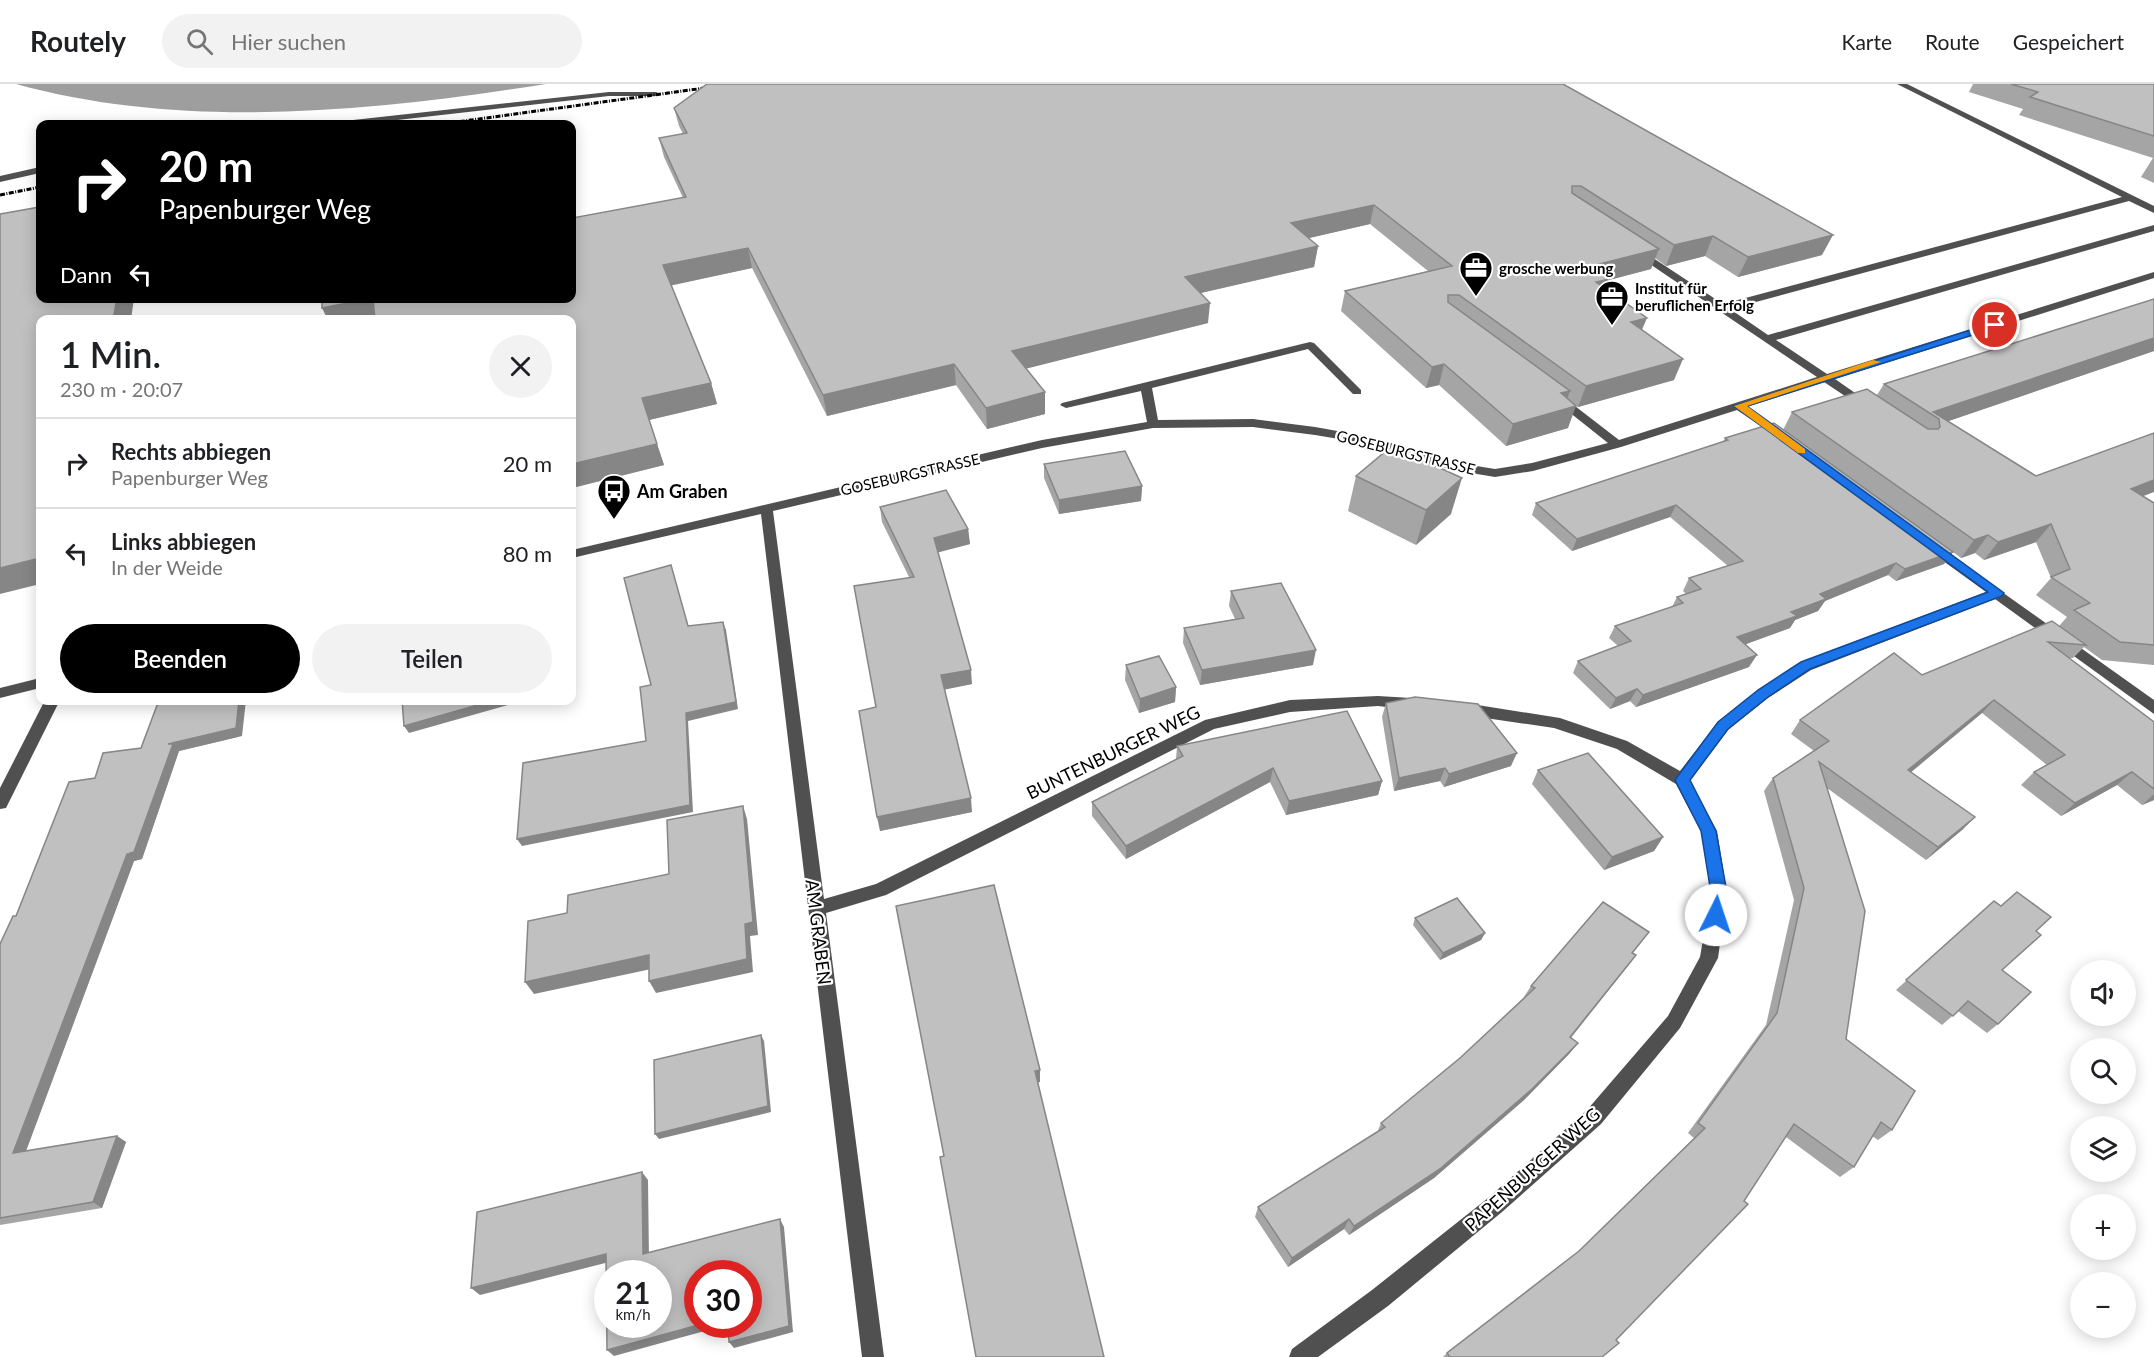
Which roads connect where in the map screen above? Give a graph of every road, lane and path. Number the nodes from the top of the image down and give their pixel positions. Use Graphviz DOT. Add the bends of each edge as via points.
graph roads {
  1 [pos="1901,84"];
  2 [pos="656,94"];
  3 [pos="379,120"];
  4 [pos="36,171"];
  5 [pos="0,179"];
  6 [pos="2130,198"];
  7 [pos="2154,210"];
  8 [pos="2154,228"];
  9 [pos="1625,243"];
  10 [pos="2154,275"];
  11 [pos="1721,308"];
  12 [pos="1766,339"];
  13 [pos="1826,378"];
  14 [pos="1146,386"];
  15 [pos="1357,393"];
  16 [pos="1551,393"];
  17 [pos="1066,405"];
  18 [pos="1739,406"];
  19 [pos="1874,410"];
  20 [pos="1153,424"];
  21 [pos="1617,444"];
  22 [pos="1793,445"];
  23 [pos="766,507"];
  24 [pos="1923,539"];
  25 [pos="576,553"];
  26 [pos="1997,593"];
  27 [pos="36,684"];
  28 [pos="0,693"];
  29 [pos="50,705"];
  30 [pos="1431,706"];
  31 [pos="1452,707"];
  32 [pos="2154,708"];
  33 [pos="1682,780"];
  34 [pos="0,803"];
  35 [pos="816,909"];
  36 [pos="873,1357"];
  37 [pos="1300,1357"];
  1 -- 6 [label="street"];
  2 -- 3 [label="street" via="599,95"];
  4 -- 5 [label="street"];
  6 -- 7 [label="street"];
  6 -- 11 [label="street"];
  8 -- 12 [label="street"];
  9 -- 11 [label="street"];
  10 -- 13 [label="street, GOSEBURGSTRASSE"];
  11 -- 12 [label="street"];
  12 -- 13 [label="street"];
  13 -- 18 [label="street, GOSEBURGSTRASSE"];
  13 -- 19 [label="street"];
  14 -- 15 [label="street" via="1310,345"];
  14 -- 17 [label="street"];
  14 -- 20 [label="street"];
  16 -- 21 [label="street"];
  18 -- 21 [label="street, GOSEBURGSTRASSE"];
  18 -- 22 [label="street"];
  20 -- 21 [label="street, GOSEBURGSTRASSE" via="1253,423 1315,431 1495,473"];
  20 -- 23 [label="street, GOSEBURGSTRASSE" via="1042,444"];
  23 -- 25 [label="street, GOSEBURGSTRASSE"];
  23 -- 35 [label="street, AM GRABEN"];
  24 -- 26 [label="street"];
  26 -- 32 [label="street"];
  26 -- 33 [label="street" via="1806,666 1723,726"];
  27 -- 28 [label="street"];
  29 -- 34 [label="street"];
  30 -- 35 [label="street, BUNTENBURGER WEG" via="1378,701 1290,706 1210,724 880,890"];
  31 -- 33 [label="street" via="1555,722 1622,744"];
  33 -- 37 [label="street, PAPENBURGER WEG" via="1709,831 1719,893 1709,958 1674,1022 1594,1117 1495,1205"];
  35 -- 36 [label="street, AM GRABEN"];
}
